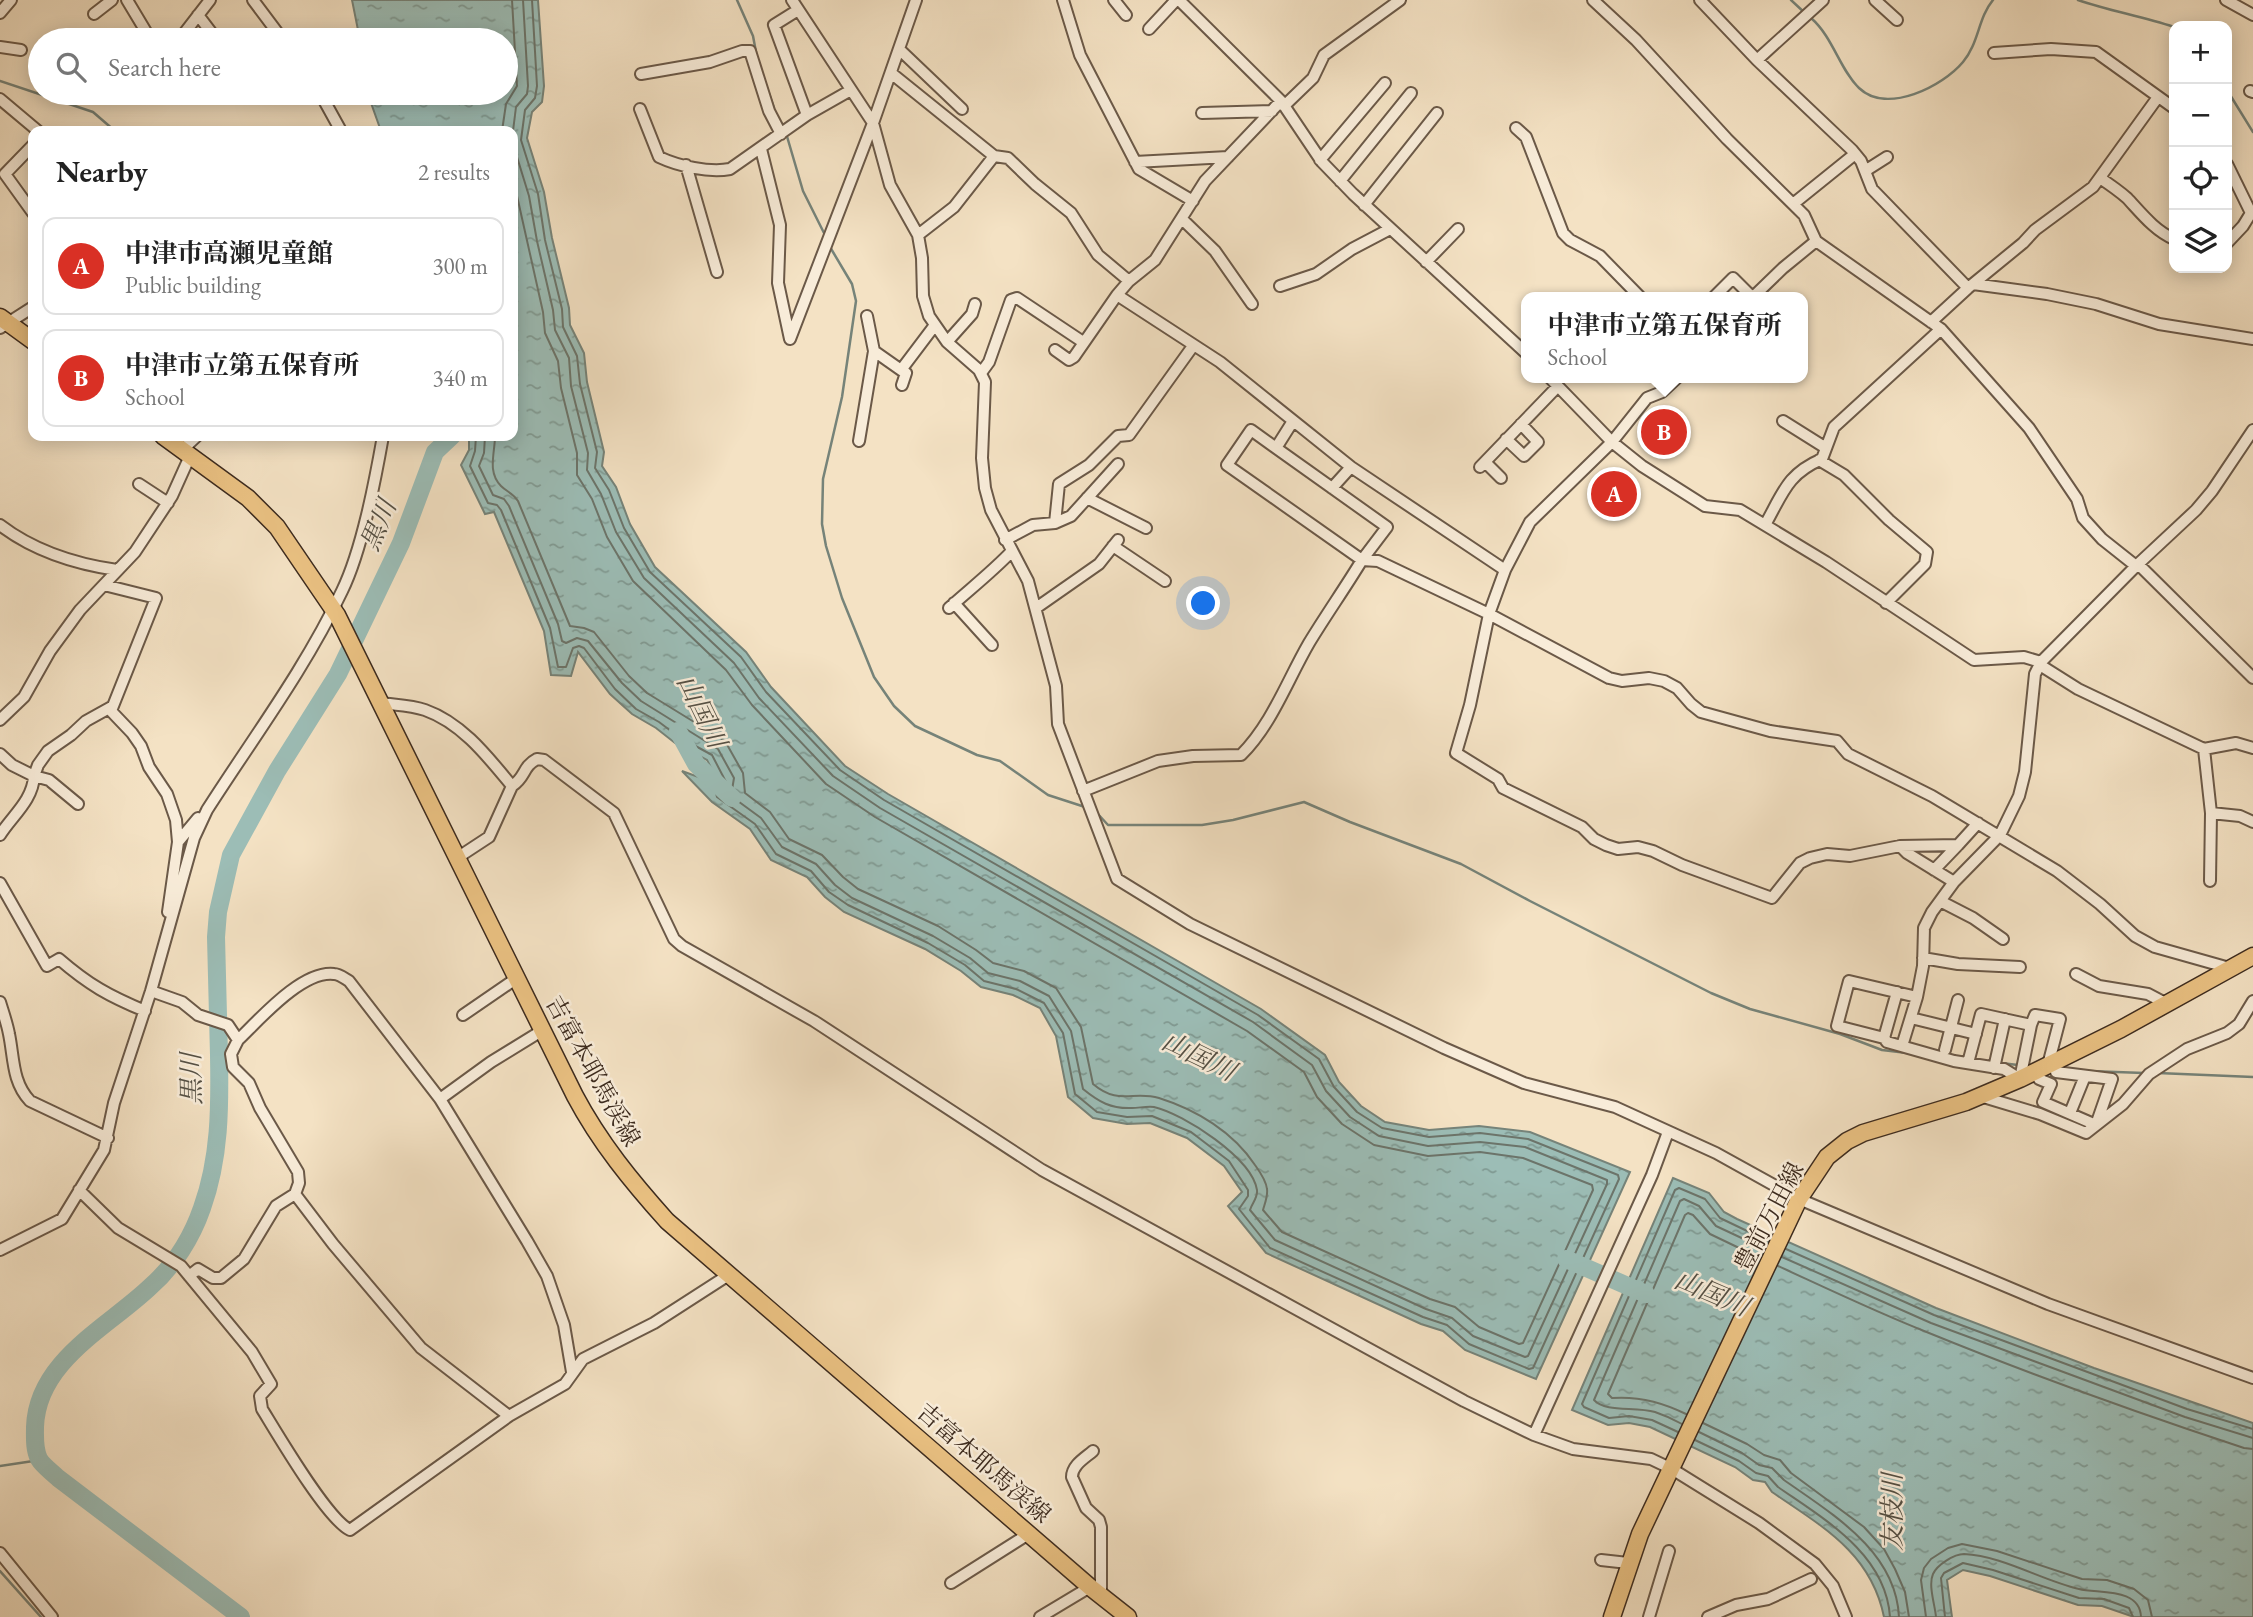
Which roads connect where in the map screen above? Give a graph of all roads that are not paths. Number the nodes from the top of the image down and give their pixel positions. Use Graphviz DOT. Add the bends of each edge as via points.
graph roads {
  1 [pos="11,0"];
  2 [pos="112,0"];
  3 [pos="127,0"];
  4 [pos="210,0"];
  5 [pos="253,0"];
  6 [pos="916,0"];
  7 [pos="1063,0"];
  8 [pos="1114,0"];
  9 [pos="1178,0"];
  10 [pos="1400,0"];
  11 [pos="1593,0"];
  12 [pos="1700,0"];
  13 [pos="1823,0"];
  14 [pos="1875,0"];
  15 [pos="2226,0"];
  16 [pos="795,5"];
  17 [pos="0,13"];
  18 [pos="94,14"];
  19 [pos="198,15"];
  20 [pos="1126,15"];
  21 [pos="2253,15"];
  22 [pos="1897,20"];
  23 [pos="144,28"];
  24 [pos="188,28"];
  25 [pos="208,28"];
  26 [pos="274,28"];
  27 [pos="1149,29"];
  28 [pos="0,47"];
  29 [pos="899,48"];
  30 [pos="21,50"];
  31 [pos="1994,53"];
  32 [pos="1757,60"];
  33 [pos="891,73"];
  34 [pos="641,74"];
  35 [pos="1385,83"];
  36 [pos="851,90"];
  37 [pos="1411,93"];
  38 [pos="2158,97"];
  39 [pos="4,102"];
  40 [pos="1283,104"];
  41 [pos="327,105"];
  42 [pos="2169,105"];
  43 [pos="640,109"];
  44 [pos="962,109"];
  45 [pos="1272,111"];
  46 [pos="1202,113"];
  47 [pos="1437,113"];
  48 [pos="0,115"];
  49 [pos="807,115"];
  50 [pos="873,123"];
  51 [pos="32,126"];
  52 [pos="338,126"];
  53 [pos="1516,128"];
  54 [pos="781,134"];
  55 [pos="761,149"];
  56 [pos="28,150"];
  57 [pos="1855,154"];
  58 [pos="994,156"];
  59 [pos="1228,157"];
  60 [pos="1887,157"];
  61 [pos="1320,160"];
  62 [pos="1135,162"];
  63 [pos="686,165"];
  64 [pos="1865,171"];
  65 [pos="2232,174"];
  66 [pos="2,177"];
  67 [pos="2100,177"];
  68 [pos="1340,181"];
  69 [pos="1192,201"];
  70 [pos="1793,204"];
  71 [pos="1364,205"];
  72 [pos="28,206"];
  73 [pos="2252,213"];
  74 [pos="1182,219"];
  75 [pos="1390,229"];
  76 [pos="1458,229"];
  77 [pos="918,235"];
  78 [pos="2169,236"];
  79 [pos="2232,238"];
  80 [pos="1816,241"];
  81 [pos="1426,262"];
  82 [pos="716,272"];
  83 [pos="1129,281"];
  84 [pos="1279,286"];
  85 [pos="1971,286"];
  86 [pos="1635,292"];
  87 [pos="1719,292"];
  88 [pos="1748,292"];
  89 [pos="1758,292"];
  90 [pos="1117,295"];
  91 [pos="975,304"];
  92 [pos="1252,304"];
  93 [pos="28,310"];
  94 [pos="867,316"];
  95 [pos="3,323"];
  96 [pos="935,325"];
  97 [pos="1936,326"];
  98 [pos="28,338"];
  99 [pos="2253,338"];
  100 [pos="947,342"];
  101 [pos="1083,342"];
  102 [pos="1193,346"];
  103 [pos="1521,348"];
  104 [pos="1055,350"];
  105 [pos="873,351"];
  106 [pos="901,370"];
  107 [pos="981,373"];
  108 [pos="1553,383"];
  109 [pos="1555,383"];
  110 [pos="1672,383"];
  111 [pos="902,385"];
  112 [pos="1293,421"];
  113 [pos="1783,421"];
  114 [pos="1521,424"];
  115 [pos="2253,430"];
  116 [pos="1506,439"];
  117 [pos="170,441"];
  118 [pos="194,441"];
  119 [pos="382,441"];
  120 [pos="859,441"];
  121 [pos="1612,442"];
  122 [pos="1276,448"];
  123 [pos="1825,448"];
  124 [pos="186,453"];
  125 [pos="1819,460"];
  126 [pos="1118,464"];
  127 [pos="1350,467"];
  128 [pos="1502,478"];
  129 [pos="139,484"];
  130 [pos="1332,488"];
  131 [pos="1087,498"];
  132 [pos="168,503"];
  133 [pos="1055,523"];
  134 [pos="0,525"];
  135 [pos="1765,525"];
  136 [pos="1146,528"];
  137 [pos="1005,540"];
  138 [pos="1012,551"];
  139 [pos="1362,560"];
  140 [pos="2137,565"];
  141 [pos="117,570"];
  142 [pos="1505,570"];
  143 [pos="1165,581"];
  144 [pos="104,585"];
  145 [pos="1886,603"];
  146 [pos="1036,608"];
  147 [pos="335,612"];
  148 [pos="1489,614"];
  149 [pos="992,645"];
  150 [pos="2041,663"];
  151 [pos="2253,678"];
  152 [pos="381,703"];
  153 [pos="113,706"];
  154 [pos="0,720"];
  155 [pos="2253,748"];
  156 [pos="2204,749"];
  157 [pos="0,754"];
  158 [pos="34,776"];
  159 [pos="512,786"];
  160 [pos="1083,791"];
  161 [pos="78,804"];
  162 [pos="2211,813"];
  163 [pos="203,819"];
  164 [pos="1978,822"];
  165 [pos="2253,822"];
  166 [pos="0,835"];
  167 [pos="2000,835"];
  168 [pos="178,842"];
  169 [pos="1958,845"];
  170 [pos="1900,846"];
  171 [pos="457,858"];
  172 [pos="1934,870"];
  173 [pos="2210,881"];
  174 [pos="1954,882"];
  175 [pos="0,883"];
  176 [pos="1940,901"];
  177 [pos="11,904"];
  178 [pos="0,911"];
  179 [pos="172,915"];
  180 [pos="2003,939"];
  181 [pos="2253,956"];
  182 [pos="1923,958"];
  183 [pos="2020,967"];
  184 [pos="2232,969"];
  185 [pos="2076,974"];
  186 [pos="517,978"];
  187 [pos="152,992"];
  188 [pos="1897,992"];
  189 [pos="1917,997"];
  190 [pos="1958,1000"];
  191 [pos="2253,1001"];
  192 [pos="0,1002"];
  193 [pos="2167,1004"];
  194 [pos="145,1011"];
  195 [pos="463,1015"];
  196 [pos="1911,1018"];
  197 [pos="2005,1019"];
  198 [pos="2031,1025"];
  199 [pos="1951,1028"];
  200 [pos="543,1031"];
  201 [pos="1976,1034"];
  202 [pos="1884,1038"];
  203 [pos="238,1040"];
  204 [pos="1902,1046"];
  205 [pos="1945,1050"];
  206 [pos="1968,1063"];
  207 [pos="2050,1067"];
  208 [pos="1994,1068"];
  209 [pos="2085,1076"];
  210 [pos="2020,1079"];
  211 [pos="2051,1084"];
  212 [pos="1980,1096"];
  213 [pos="440,1099"];
  214 [pos="2070,1114"];
  215 [pos="2096,1125"];
  216 [pos="1668,1132"];
  217 [pos="108,1138"];
  218 [pos="79,1190"];
  219 [pos="295,1194"];
  220 [pos="1797,1204"];
  221 [pos="0,1250"];
  222 [pos="730,1275"];
  223 [pos="189,1276"];
  224 [pos="572,1372"];
  225 [pos="2253,1378"];
  226 [pos="509,1416"];
  227 [pos="1537,1430"];
  228 [pos="1093,1451"];
  229 [pos="1673,1465"];
  230 [pos="1030,1533"];
  231 [pos="1669,1551"];
  232 [pos="0,1553"];
  233 [pos="1601,1560"];
  234 [pos="1628,1563"];
  235 [pos="1811,1579"];
  236 [pos="951,1583"];
  237 [pos="1096,1591"];
  238 [pos="52,1617"];
  239 [pos="1040,1617"];
  240 [pos="1128,1617"];
  241 [pos="1612,1617"];
  242 [pos="1649,1617"];
  243 [pos="1708,1617"];
  244 [pos="1846,1617"];
  1 -- 17 [label="street"];
  2 -- 18 [label="street"];
  3 -- 23 [label="street"];
  4 -- 19 [label="street"];
  5 -- 26 [label="street"];
  6 -- 29 [label="street"];
  7 -- 62 [label="street" via="1080,55"];
  8 -- 20 [label="street"];
  9 -- 27 [label="street"];
  9 -- 40 [label="street"];
  10 -- 40 [label="street" via="1324,55 1313,78"];
  11 -- 70 [label="street"];
  12 -- 32 [label="street"];
  13 -- 32 [label="street"];
  14 -- 22 [label="street"];
  15 -- 21 [label="street"];
  16 -- 36 [label="street"];
  16 -- 49 [label="street" via="774,24"];
  19 -- 24 [label="street"];
  19 -- 25 [label="street"];
  28 -- 30 [label="street"];
  29 -- 33 [label="street"];
  29 -- 44 [label="street"];
  31 -- 38 [label="street" via="2096,52"];
  32 -- 57 [label="street"];
  33 -- 50 [label="street"];
  33 -- 58 [label="street"];
  34 -- 54 [label="street" via="750,51"];
  35 -- 61 [label="street"];
  36 -- 49 [label="street"];
  36 -- 50 [label="street"];
  37 -- 68 [label="street"];
  38 -- 42 [label="street"];
  38 -- 67 [label="street"];
  39 -- 48 [label="street"];
  39 -- 51 [label="street"];
  40 -- 45 [label="street"];
  40 -- 61 [label="street"];
  41 -- 52 [label="street"];
  43 -- 63 [label="street" via="659,157"];
  45 -- 46 [label="street"];
  45 -- 59 [label="street"];
  47 -- 71 [label="street"];
  49 -- 54 [label="street"];
  50 -- 55 [label="street" via="790,339 778,283 779,225"];
  50 -- 77 [label="street" via="890,184"];
  53 -- 86 [label="street" via="1526,137 1563,233 1600,256"];
  54 -- 55 [label="street"];
  55 -- 63 [label="street" via="718,172"];
  56 -- 66 [label="street"];
  57 -- 64 [label="street"];
  57 -- 70 [label="street"];
  58 -- 77 [label="street" via="954,206"];
  58 -- 83 [label="street" via="1008,158 1070,213 1098,256"];
  59 -- 62 [label="street"];
  59 -- 69 [label="street"];
  60 -- 64 [label="street"];
  61 -- 68 [label="street"];
  62 -- 69 [label="street" via="1139,169"];
  63 -- 82 [label="street"];
  64 -- 85 [label="street" via="1872,189"];
  65 -- 73 [label="street"];
  66 -- 72 [label="street"];
  67 -- 78 [label="street"];
  67 -- 85 [label="street" via="2076,202 2035,230"];
  68 -- 71 [label="street"];
  69 -- 74 [label="street"];
  70 -- 80 [label="street" via="1804,215"];
  71 -- 75 [label="street"];
  73 -- 79 [label="street"];
  74 -- 83 [label="street" via="1155,260"];
  74 -- 92 [label="street" via="1215,251"];
  75 -- 81 [label="street"];
  75 -- 84 [label="street" via="1316,274"];
  76 -- 81 [label="street"];
  77 -- 96 [label="street" via="923,296"];
  80 -- 89 [label="street"];
  80 -- 97 [label="street"];
  81 -- 103 [label="street"];
  83 -- 90 [label="street"];
  85 -- 97 [label="street"];
  85 -- 99 [label="street" via="2060,296 2159,324"];
  87 -- 88 [label="street" via="1733,278"];
  90 -- 101 [label="street"];
  90 -- 102 [label="street"];
  91 -- 100 [label="street" via="972,314"];
  93 -- 95 [label="street"];
  94 -- 105 [label="street"];
  95 -- 98 [label="main road"];
  96 -- 100 [label="street"];
  96 -- 106 [label="street"];
  97 -- 123 [label="street" via="1834,427"];
  97 -- 140 [label="street" via="2029,428 2077,499 2084,518 2102,539"];
  100 -- 107 [label="street"];
  101 -- 104 [label="street" via="1069,360"];
  101 -- 107 [label="street" via="1017,298 1011,300"];
  102 -- 112 [label="street"];
  102 -- 133 [label="street" via="1129,435 1118,436 1089,465 1059,484"];
  105 -- 106 [label="street"];
  105 -- 120 [label="street"];
  106 -- 111 [label="street" via="906,373"];
  107 -- 137 [label="street" via="985,382 985,488"];
  108 -- 114 [label="street"];
  109 -- 121 [label="street"];
  110 -- 121 [label="street" via="1647,398"];
  112 -- 122 [label="street"];
  112 -- 127 [label="street"];
  113 -- 123 [label="street"];
  114 -- 116 [label="street"];
  114 -- 116 [label="street" via="1538,442 1524,456"];
  115 -- 140 [label="street" via="2196,510"];
  116 -- 128 [label="street" via="1482,465"];
  117 -- 124 [label="main road, 吉富本耶馬渓線"];
  118 -- 124 [label="street"];
  119 -- 147 [label="street" via="360,536"];
  121 -- 135 [label="street" via="1704,506 1740,510"];
  121 -- 142 [label="street" via="1530,522"];
  122 -- 130 [label="street"];
  122 -- 139 [label="street" via="1251,430 1227,465"];
  123 -- 125 [label="street"];
  124 -- 132 [label="street"];
  124 -- 147 [label="main road, 吉富本耶馬渓線" via="248,498 277,527"];
  125 -- 135 [label="street" via="1793,477"];
  125 -- 145 [label="street" via="1844,475 1927,552 1926,564"];
  126 -- 131 [label="street"];
  127 -- 130 [label="street"];
  127 -- 142 [label="street"];
  129 -- 132 [label="street"];
  130 -- 139 [label="street" via="1387,527"];
  131 -- 133 [label="street" via="1071,516"];
  131 -- 136 [label="street"];
  132 -- 141 [label="street"];
  133 -- 137 [label="street" via="1033,526"];
  134 -- 141 [label="street" via="62,558"];
  135 -- 145 [label="street"];
  137 -- 138 [label="street"];
  138 -- 146 [label="street"];
  138 -- 149 [label="street" via="952,605"];
  139 -- 148 [label="street" via="1378,561"];
  139 -- 160 [label="street" via="1254,743 1241,755 1158,761"];
  140 -- 150 [label="street"];
  140 -- 151 [label="street"];
  141 -- 144 [label="street"];
  142 -- 148 [label="street"];
  143 -- 146 [label="street" via="1116,543 1099,564"];
  144 -- 153 [label="street" via="156,598"];
  144 -- 154 [label="street" via="50,651 24,697"];
  145 -- 150 [label="street" via="1974,660 2024,657"];
  146 -- 160 [label="street" via="1056,685 1058,724"];
  147 -- 152 [label="main road, 吉富本耶馬渓線"];
  147 -- 163 [label="street"];
  148 -- 164 [label="street" via="1609,678 1664,681 1701,712 1770,731 1837,741 1849,754"];
  148 -- 170 [label="street" via="1456,753 1498,779 1503,788 1582,827 1606,845 1653,851 1772,898 1800,863 1810,858"];
  150 -- 156 [label="street" via="2078,688"];
  150 -- 167 [label="street" via="2035,674 2025,772"];
  152 -- 159 [label="street" via="423,709 444,718 485,754"];
  152 -- 171 [label="main road, 吉富本耶馬渓線"];
  153 -- 158 [label="street" via="48,751"];
  153 -- 168 [label="street" via="111,711 132,733 167,794"];
  155 -- 156 [label="street" via="2236,743"];
  156 -- 162 [label="street"];
  157 -- 158 [label="street"];
  158 -- 161 [label="street" via="49,780"];
  158 -- 166 [label="street" via="20,811"];
  159 -- 171 [label="street" via="489,837"];
  159 -- 227 [label="street" via="520,781 528,764 544,760 614,813 674,939 682,946 814,1021 1042,1170 1464,1401"];
  160 -- 216 [label="street" via="1118,879 1132,890 1444,1048 1524,1083 1615,1107"];
  162 -- 165 [label="street"];
  162 -- 173 [label="street"];
  163 -- 168 [label="street" via="198,818"];
  163 -- 179 [label="street"];
  164 -- 167 [label="street"];
  164 -- 169 [label="street"];
  167 -- 174 [label="street"];
  167 -- 184 [label="street" via="2090,895 2135,936 2155,947"];
  168 -- 179 [label="street" via="169,899"];
  169 -- 170 [label="street"];
  169 -- 172 [label="street"];
  170 -- 172 [label="street"];
  171 -- 186 [label="main road, 吉富本耶馬渓線"];
  172 -- 174 [label="street"];
  174 -- 176 [label="street"];
  175 -- 177 [label="street"];
  176 -- 180 [label="street"];
  176 -- 182 [label="street" via="1924,928"];
  177 -- 178 [label="street"];
  177 -- 194 [label="street" via="47,966 59,959 108,996"];
  179 -- 187 [label="street"];
  181 -- 184 [label="main road, 豊前万田線"];
  182 -- 183 [label="street"];
  182 -- 189 [label="street"];
  184 -- 193 [label="main road, 豊前万田線"];
  185 -- 193 [label="street" via="2099,986 2148,994"];
  186 -- 195 [label="street"];
  186 -- 200 [label="main road, 吉富本耶馬渓線"];
  187 -- 194 [label="street"];
  187 -- 203 [label="street" via="228,1025"];
  188 -- 189 [label="street"];
  188 -- 202 [label="street"];
  188 -- 202 [label="street" via="1849,981 1836,1026"];
  189 -- 196 [label="street"];
  190 -- 199 [label="street"];
  191 -- 215 [label="street" via="2239,1024 2149,1074 2123,1104"];
  192 -- 217 [label="street" via="22,1092 30,1101"];
  193 -- 207 [label="main road, 豊前万田線"];
  194 -- 217 [label="street" via="114,1103"];
  196 -- 199 [label="street"];
  196 -- 204 [label="street"];
  197 -- 198 [label="street"];
  197 -- 201 [label="street" via="1981,1014"];
  197 -- 208 [label="street"];
  198 -- 207 [label="street" via="2035,1015 2060,1019"];
  198 -- 210 [label="street"];
  199 -- 201 [label="street"];
  199 -- 205 [label="street"];
  200 -- 213 [label="street"];
  200 -- 222 [label="main road, 吉富本耶馬渓線" via="583,1112 615,1160 667,1221"];
  201 -- 206 [label="street"];
  202 -- 204 [label="street"];
  203 -- 213 [label="street" via="304,982 326,974 340,975"];
  203 -- 219 [label="street" via="231,1054 233,1067 249,1083 298,1172"];
  204 -- 206 [label="street"];
  206 -- 208 [label="street"];
  207 -- 209 [label="street"];
  207 -- 210 [label="main road, 豊前万田線"];
  207 -- 211 [label="street"];
  207 -- 211 [label="street" via="2039,1079"];
  208 -- 210 [label="street"];
  209 -- 214 [label="street"];
  209 -- 215 [label="street" via="2112,1079"];
  210 -- 212 [label="main road, 豊前万田線"];
  211 -- 214 [label="street" via="2043,1102"];
  212 -- 215 [label="street" via="2086,1133"];
  212 -- 220 [label="main road, 豊前万田線" via="1847,1142 1828,1157"];
  213 -- 224 [label="street" via="547,1276 564,1325"];
  214 -- 215 [label="street"];
  216 -- 220 [label="street" via="1716,1153"];
  216 -- 227 [label="street"];
  217 -- 218 [label="street"];
  218 -- 221 [label="street" via="62,1219"];
  218 -- 223 [label="street" via="118,1228 181,1266"];
  219 -- 223 [label="street" via="276,1206 244,1259 221,1278 198,1269"];
  219 -- 226 [label="street" via="421,1348"];
  220 -- 225 [label="street" via="2048,1304"];
  220 -- 229 [label="main road, 豊前万田線"];
  222 -- 224 [label="street" via="654,1323 583,1359"];
  222 -- 230 [label="main road, 吉富本耶馬渓線"];
  223 -- 226 [label="street" via="252,1352 271,1384 260,1396 262,1409 319,1496 350,1530"];
  224 -- 226 [label="street" via="565,1384"];
  227 -- 229 [label="street" via="1573,1449"];
  228 -- 237 [label="street" via="1077,1465 1072,1477 1101,1527"];
  229 -- 234 [label="main road, 豊前万田線"];
  229 -- 244 [label="street" via="1815,1564 1833,1586"];
  230 -- 236 [label="street"];
  230 -- 237 [label="main road, 吉富本耶馬渓線"];
  231 -- 242 [label="street"];
  232 -- 238 [label="street"];
  233 -- 234 [label="street"];
  234 -- 241 [label="main road, 豊前万田線"];
  235 -- 243 [label="street" via="1768,1599"];
  237 -- 239 [label="street"];
  237 -- 240 [label="main road, 吉富本耶馬渓線"];
}
